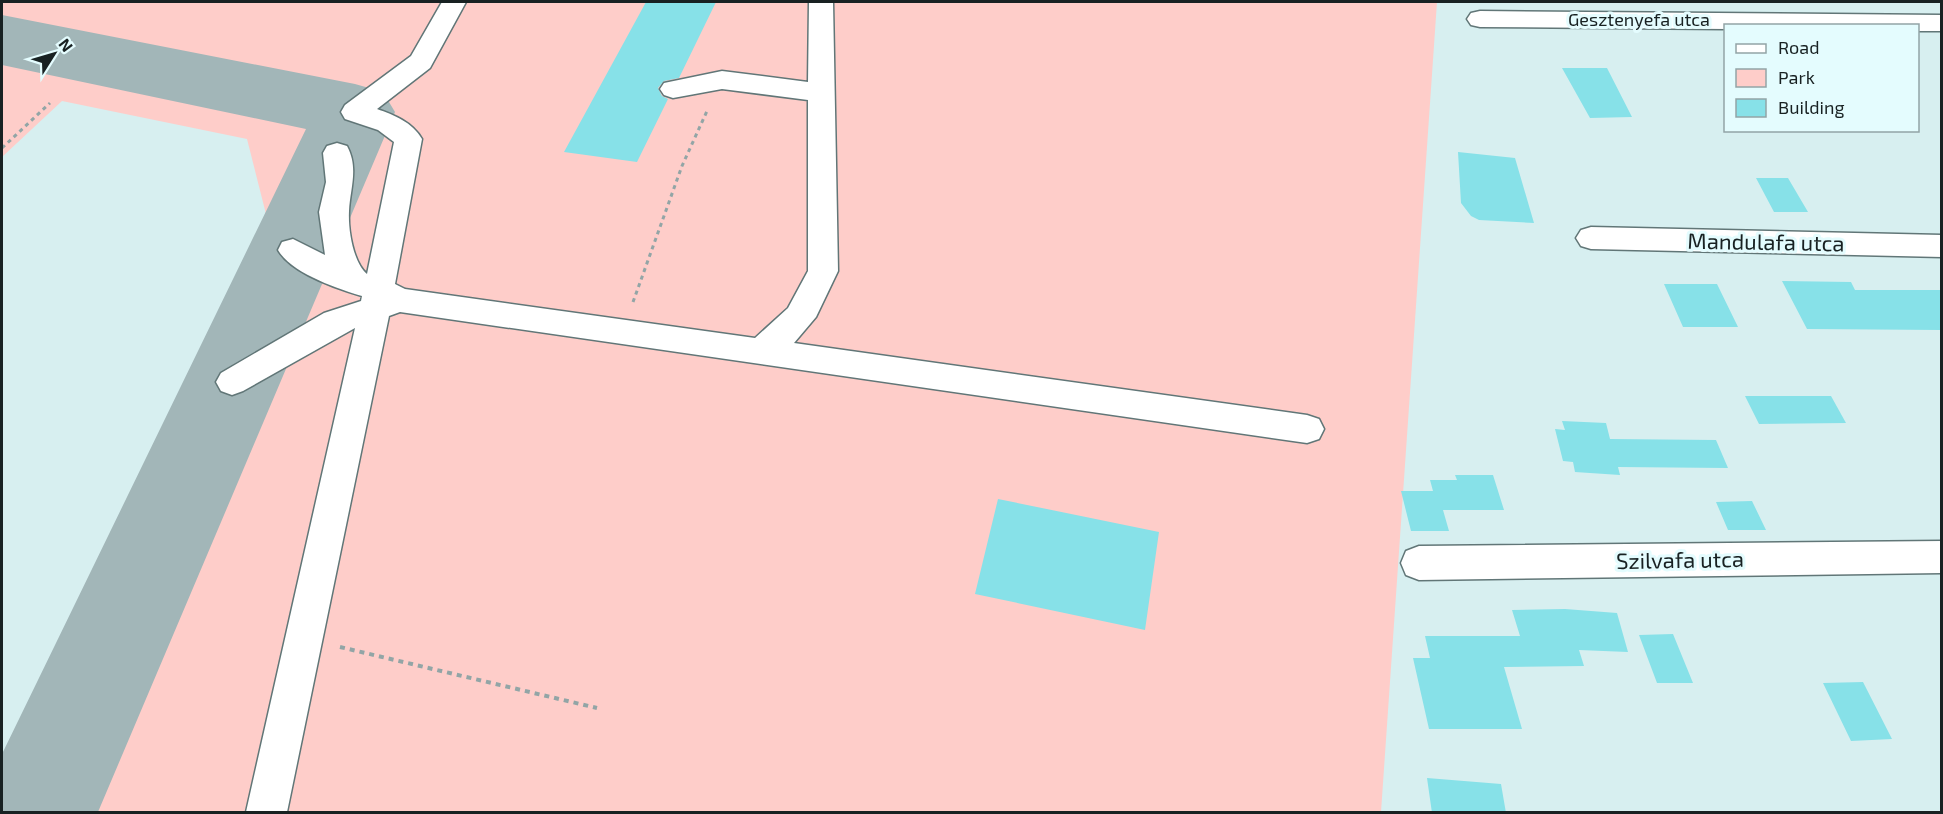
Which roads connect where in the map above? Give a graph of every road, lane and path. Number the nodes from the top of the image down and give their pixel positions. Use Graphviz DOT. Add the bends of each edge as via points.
graph roads {
  1 [pos="454,2"];
  2 [pos="821,2"];
  3 [pos="1480,19"];
  4 [pos="1941,22"];
  5 [pos="722,80"];
  6 [pos="673,89"];
  7 [pos="822,93"];
  8 [pos="50,103"];
  9 [pos="2,148"];
  10 [pos="337,153"];
  11 [pos="1591,238"];
  12 [pos="1941,246"];
  13 [pos="292,250"];
  14 [pos="377,295"];
  15 [pos="624,331"];
  16 [pos="760,351"];
  17 [pos="232,382"];
  18 [pos="1307,429"];
  19 [pos="1941,557"];
  20 [pos="1419,563"];
  21 [pos="304,639"];
  22 [pos="597,708"];
  23 [pos="267,813"];
  1 -- 14 [label="street" via="421,62 355,112 388,123 408,139"];
  2 -- 7 [label="street"];
  3 -- 4 [label="street, Gesztenyefa utca"];
  5 -- 6 [label="street"];
  5 -- 7 [label="street"];
  5 -- 15 [label="path" via="678,177"];
  7 -- 16 [label="street" via="823,271 807,310"];
  8 -- 9 [label="path"];
  10 -- 14 [label="street" via="340,182 334,212 341,261"];
  11 -- 12 [label="street, Mandulafa utca"];
  13 -- 14 [label="street" via="315,266"];
  14 -- 15 [label="street"];
  14 -- 17 [label="street"];
  14 -- 21 [label="street"];
  15 -- 16 [label="street"];
  16 -- 18 [label="street"];
  19 -- 20 [label="street, Szilvafa utca"];
  21 -- 22 [label="path"];
  21 -- 23 [label="street"];
}
